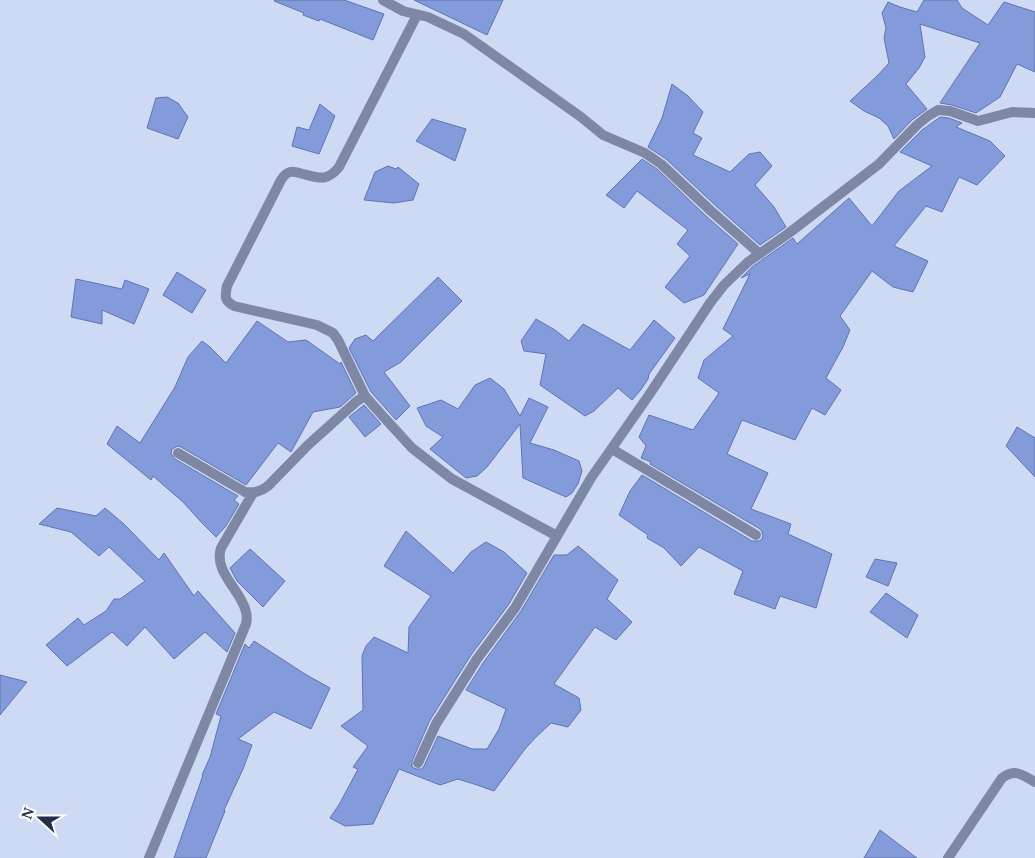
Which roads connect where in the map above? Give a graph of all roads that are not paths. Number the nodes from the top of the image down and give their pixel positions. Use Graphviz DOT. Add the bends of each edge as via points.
graph roads {
  1 [pos="383,0"];
  2 [pos="416,14"];
  3 [pos="1035,113"];
  4 [pos="760,254"];
  5 [pos="365,396"];
  6 [pos="612,449"];
  7 [pos="178,453"];
  8 [pos="253,493"];
  9 [pos="756,535"];
  10 [pos="557,536"];
  11 [pos="418,763"];
  12 [pos="1035,782"];
  13 [pos="149,858"];
  14 [pos="948,858"];
  1 -- 2 [label="street"];
  2 -- 4 [label="street" via="464,34 603,135 645,153 661,164"];
  2 -- 5 [label="street" via="339,167 326,178 297,172 285,175 227,286 225,296 227,302 234,306 317,325 333,333"];
  3 -- 4 [label="street" via="1012,112 978,121 938,110 917,125 879,164"];
  4 -- 6 [label="street" via="724,285 710,303"];
  5 -- 8 [label="street" via="308,445 268,486"];
  5 -- 10 [label="street" via="412,448 452,479"];
  6 -- 9 [label="street"];
  6 -- 10 [label="street"];
  7 -- 8 [label="street" via="245,492"];
  8 -- 13 [label="street" via="219,554 221,566 244,606 246,624"];
  10 -- 11 [label="street" via="515,608 477,659 436,724"];
  12 -- 14 [label="street" via="1014,772 1002,778"];
}
